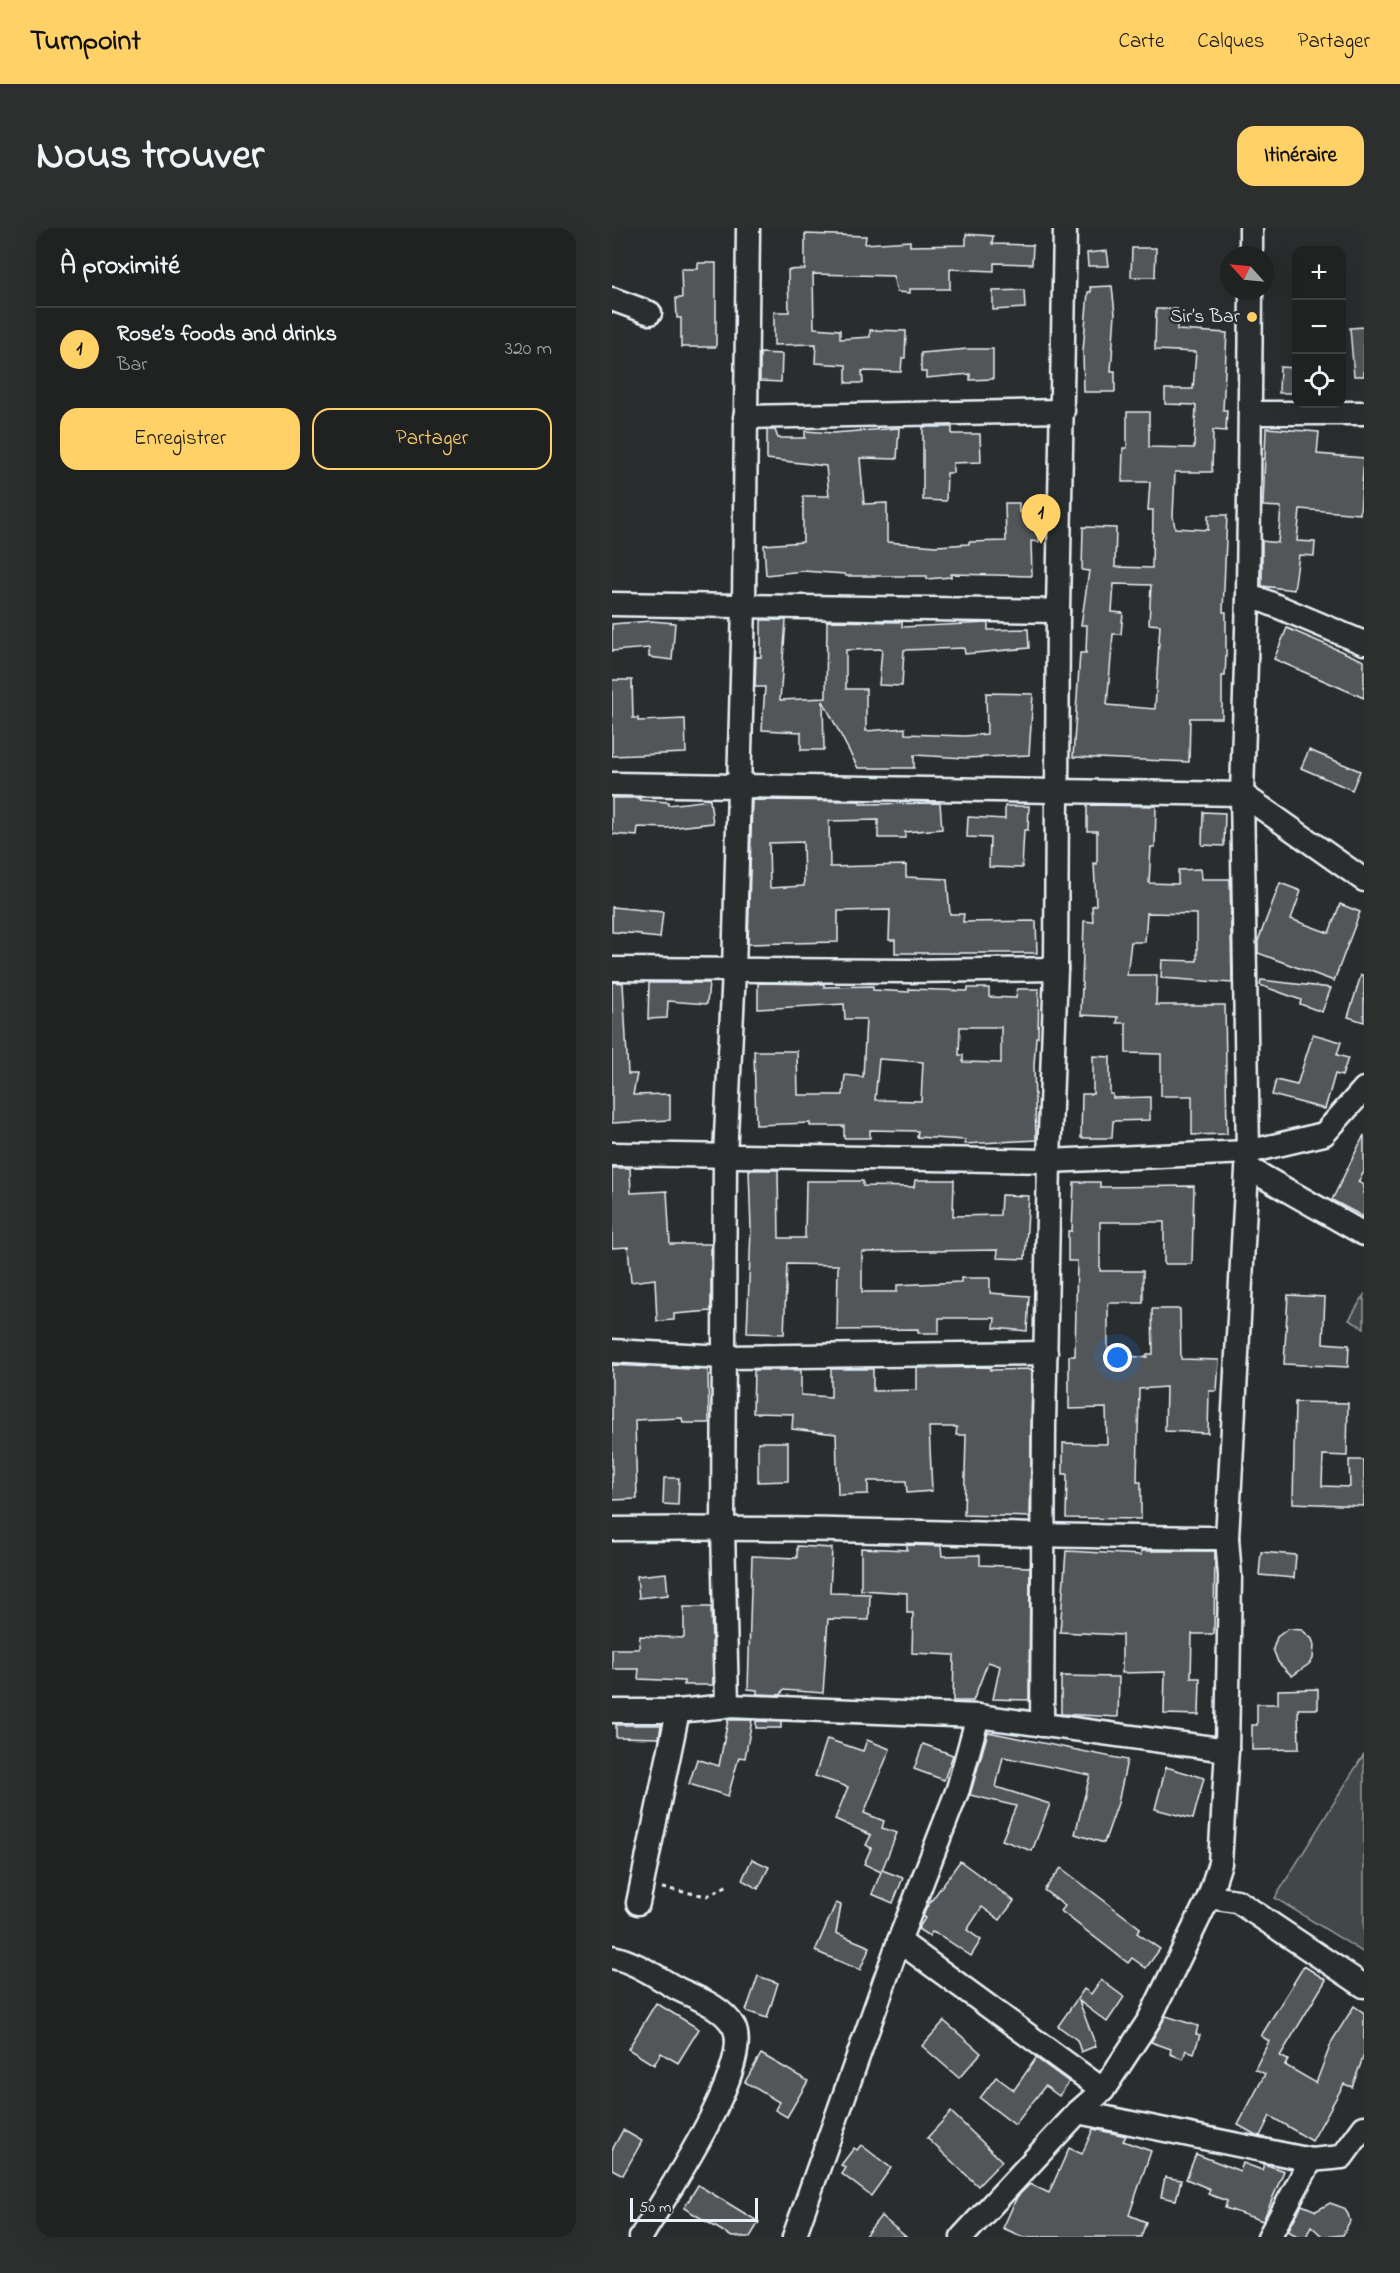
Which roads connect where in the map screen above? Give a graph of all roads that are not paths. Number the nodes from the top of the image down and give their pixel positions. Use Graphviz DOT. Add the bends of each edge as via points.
graph roads {
  1 [pos="748,228"];
  2 [pos="1065,228"];
  3 [pos="1251,228"];
  4 [pos="1251,246"];
  5 [pos="612,299"];
  6 [pos="1251,300"];
  7 [pos="650,313"];
  8 [pos="1063,411"];
  9 [pos="1251,413"];
  10 [pos="1364,413"];
  11 [pos="745,417"];
  12 [pos="1248,597"];
  13 [pos="612,604"];
  14 [pos="744,605"];
  15 [pos="1058,611"];
  16 [pos="1364,643"];
  17 [pos="612,784"];
  18 [pos="739,785"];
  19 [pos="1057,790"];
  20 [pos="1242,794"];
  21 [pos="1364,880"];
  22 [pos="612,969"];
  23 [pos="1056,969"];
  24 [pos="734,971"];
  25 [pos="1364,1089"];
  26 [pos="612,1154"];
  27 [pos="725,1156"];
  28 [pos="1248,1160"];
  29 [pos="1049,1161"];
  30 [pos="1364,1234"];
  31 [pos="612,1351"];
  32 [pos="1046,1353"];
  33 [pos="724,1357"];
  34 [pos="723,1528"];
  35 [pos="612,1529"];
  36 [pos="1043,1537"];
  37 [pos="1227,1538"];
  38 [pos="728,1706"];
  39 [pos="612,1711"];
  40 [pos="678,1711"];
  41 [pos="978,1716"];
  42 [pos="1041,1725"];
  43 [pos="1227,1750"];
  44 [pos="640,1894"];
  45 [pos="1209,1897"];
  46 [pos="899,1941"];
  47 [pos="612,1957"];
  48 [pos="1364,1986"];
  49 [pos="1104,2090"];
  50 [pos="1078,2112"];
  51 [pos="1364,2127"];
  52 [pos="1311,2160"];
  53 [pos="641,2237"];
  54 [pos="794,2237"];
  55 [pos="962,2237"];
  56 [pos="1269,2237"];
  1 -- 11 [label="street"];
  2 -- 8 [label="street"];
  3 -- 4 [label="street"];
  5 -- 7 [label="street"];
  6 -- 9 [label="street"];
  8 -- 11 [label="street"];
  8 -- 15 [label="street"];
  9 -- 10 [label="street"];
  9 -- 12 [label="street"];
  11 -- 14 [label="street"];
  12 -- 16 [label="street"];
  12 -- 20 [label="street"];
  13 -- 14 [label="street"];
  14 -- 15 [label="street"];
  14 -- 18 [label="street"];
  15 -- 19 [label="street"];
  17 -- 18 [label="street"];
  18 -- 19 [label="street"];
  18 -- 24 [label="street"];
  19 -- 20 [label="street"];
  19 -- 23 [label="street"];
  20 -- 21 [label="street"];
  20 -- 28 [label="street"];
  22 -- 24 [label="street"];
  23 -- 24 [label="street"];
  23 -- 29 [label="street"];
  24 -- 27 [label="street"];
  25 -- 28 [label="street" via="1324,1134"];
  26 -- 27 [label="street"];
  27 -- 29 [label="street"];
  27 -- 33 [label="street"];
  28 -- 29 [label="street"];
  28 -- 30 [label="street"];
  28 -- 37 [label="street"];
  29 -- 32 [label="street"];
  31 -- 33 [label="street"];
  32 -- 33 [label="street"];
  32 -- 36 [label="street"];
  33 -- 34 [label="street"];
  34 -- 35 [label="street"];
  34 -- 36 [label="street"];
  34 -- 38 [label="street"];
  36 -- 37 [label="street"];
  36 -- 42 [label="street"];
  37 -- 43 [label="street"];
  38 -- 40 [label="street"];
  38 -- 41 [label="street"];
  39 -- 40 [label="street"];
  40 -- 44 [label="street"];
  41 -- 42 [label="street"];
  41 -- 46 [label="street" via="958,1789"];
  42 -- 43 [label="street"];
  43 -- 45 [label="street" via="1220,1863"];
  45 -- 48 [label="street" via="1237,1901"];
  45 -- 49 [label="street" via="1149,2020"];
  46 -- 49 [label="street"];
  46 -- 54 [label="street"];
  47 -- 53 [label="street" via="718,2009 735,2028 736,2055 698,2146"];
  49 -- 50 [label="street"];
  50 -- 52 [label="street"];
  50 -- 55 [label="street"];
  51 -- 52 [label="street" via="1341,2157"];
  52 -- 56 [label="street"];
}
